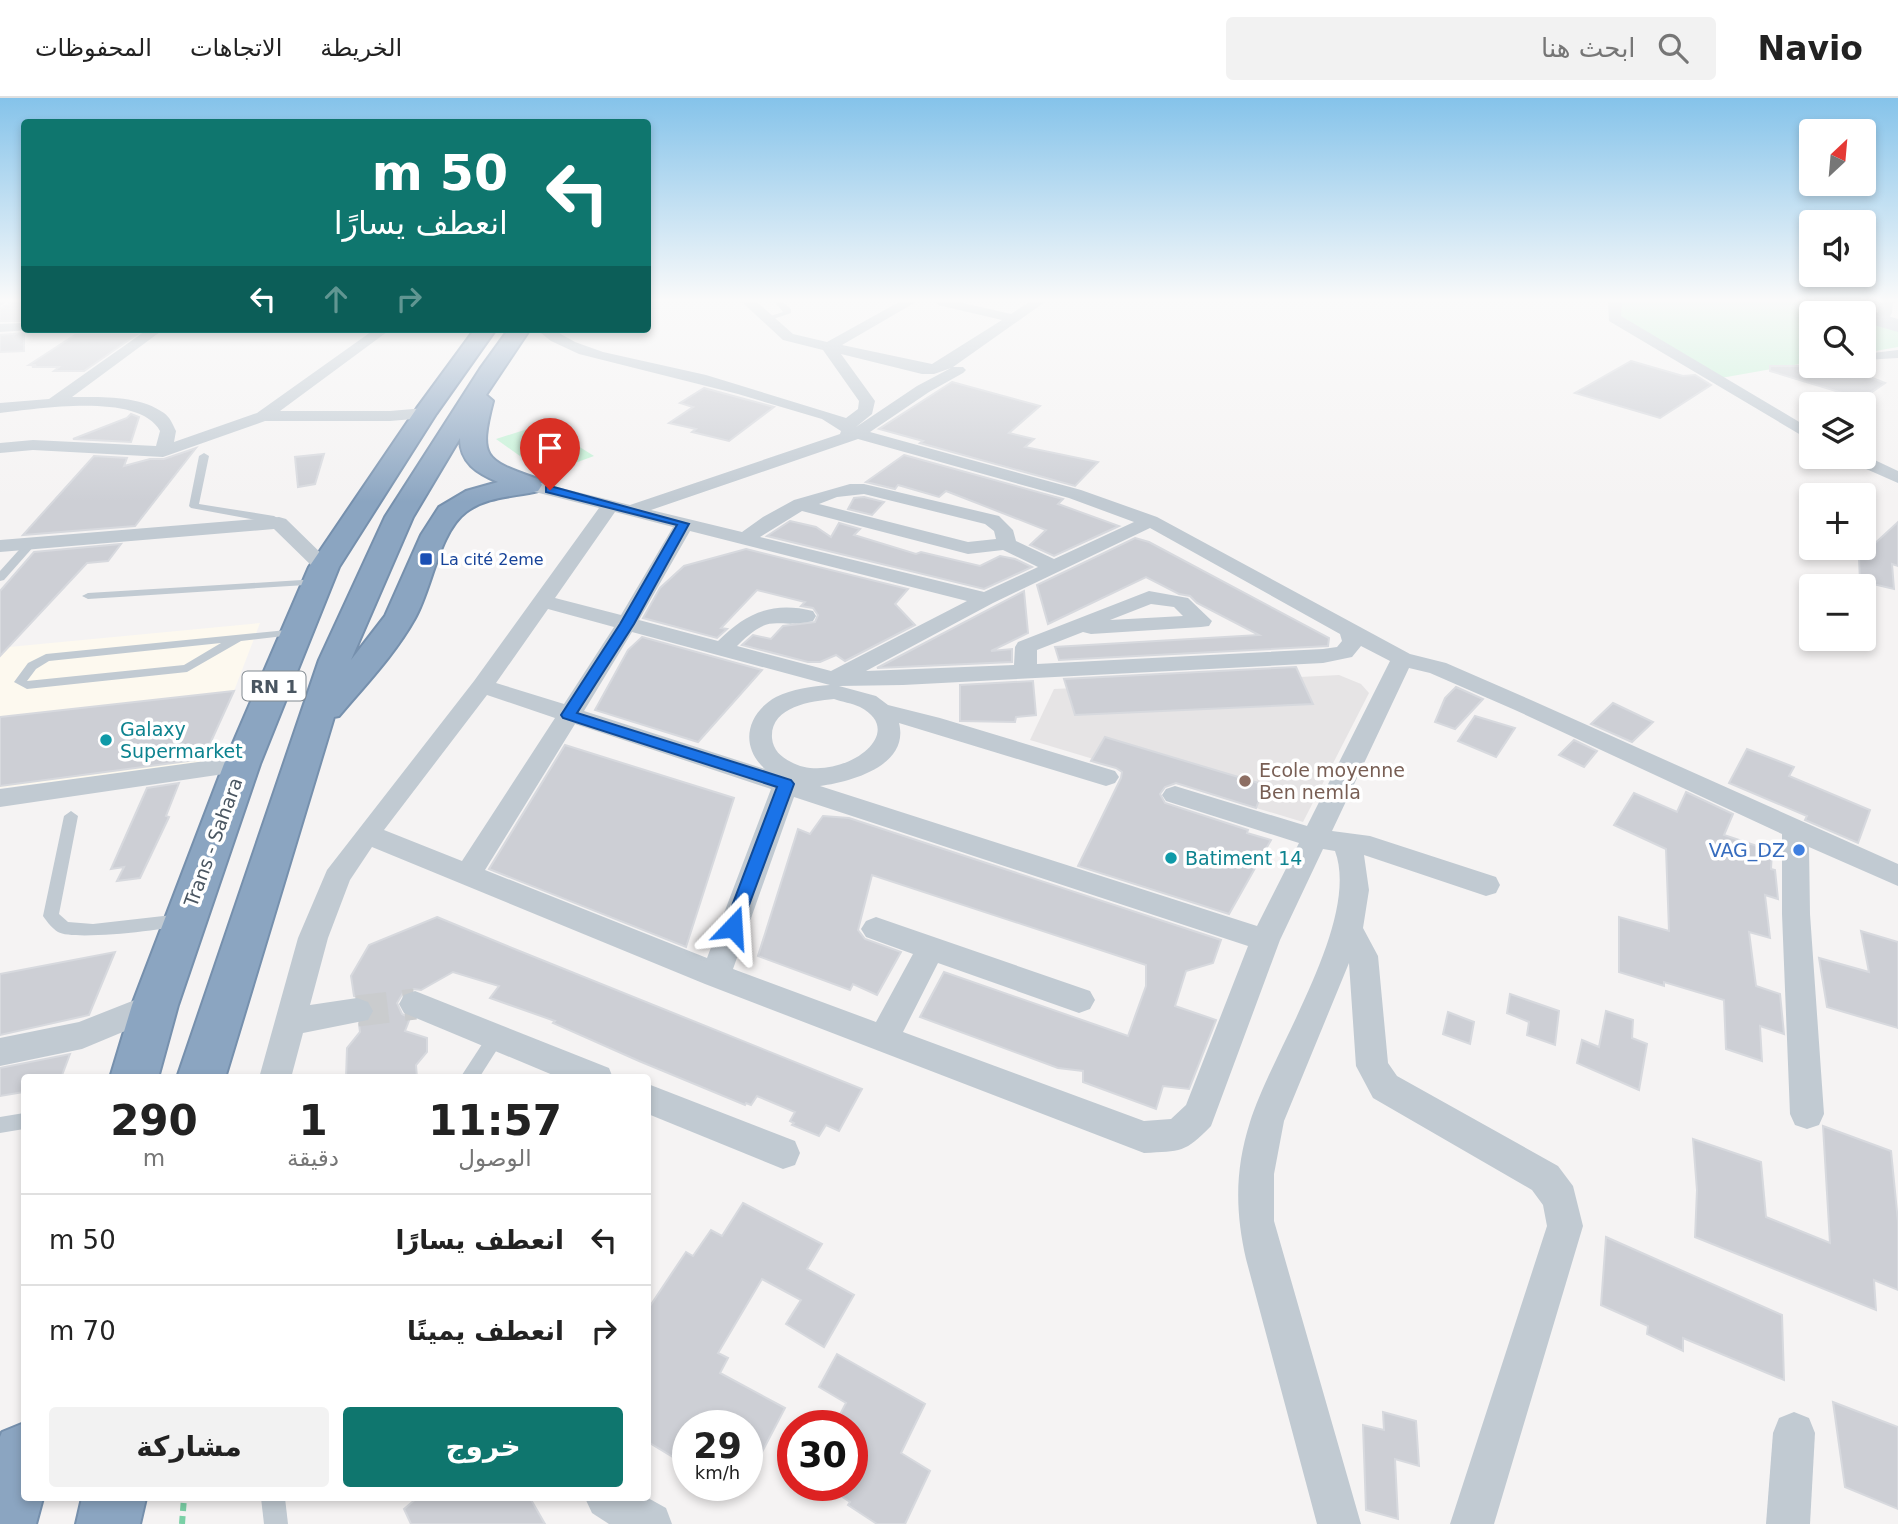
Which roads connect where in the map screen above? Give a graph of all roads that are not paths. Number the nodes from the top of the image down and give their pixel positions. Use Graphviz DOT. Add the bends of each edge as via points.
graph roads {
  1 [pos="102,369"];
  2 [pos="329,369"];
  3 [pos="457,369"];
  4 [pos="491,369"];
  5 [pos="660,369"];
  6 [pos="844,369"];
  7 [pos="959,369"];
  8 [pos="1698,369"];
  9 [pos="55,402"];
  10 [pos="0,408"];
  11 [pos="425,413"];
  12 [pos="263,416"];
  13 [pos="1799,429"];
  14 [pos="851,432"];
  15 [pos="0,448"];
  16 [pos="471,449"];
  17 [pos="163,452"];
  18 [pos="204,456"];
  19 [pos="1876,468"];
  20 [pos="1898,478"];
  21 [pos="529,485"];
  22 [pos="802,505"];
  23 [pos="622,508"];
  24 [pos="449,514"];
  25 [pos="1150,521"];
  26 [pos="279,523"];
  27 [pos="684,524"];
  28 [pos="746,539"];
  29 [pos="31,543"];
  30 [pos="1006,544"];
  31 [pos="0,546"];
  32 [pos="1054,566"];
  33 [pos="321,575"];
  34 [pos="0,578"];
  35 [pos="88,596"];
  36 [pos="986,599"];
  37 [pos="543,601"];
  38 [pos="805,616"];
  39 [pos="627,624"];
  40 [pos="1350,629"];
  41 [pos="1068,630"];
  42 [pos="297,632"];
  43 [pos="237,639"];
  44 [pos="722,649"];
  45 [pos="1402,659"];
  46 [pos="1025,672"];
  47 [pos="482,685"];
  48 [pos="834,685"];
  49 [pos="884,712"];
  50 [pos="569,715"];
  51 [pos="312,726"];
  52 [pos="242,764"];
  53 [pos="1106,777"];
  54 [pos="789,778"];
  55 [pos="1175,795"];
  56 [pos="0,798"];
  57 [pos="71,816"];
  58 [pos="1795,829"];
  59 [pos="367,834"];
  60 [pos="1329,840"];
  61 [pos="468,875"];
  62 [pos="1898,876"];
  63 [pos="1486,885"];
  64 [pos="186,919"];
  65 [pos="1348,928"];
  66 [pos="876,929"];
  67 [pos="1265,940"];
  68 [pos="931,948"];
  69 [pos="716,975"];
  70 [pos="1079,1000"];
  71 [pos="415,1004"];
  72 [pos="155,1005"];
  73 [pos="357,1011"];
  74 [pos="289,1022"];
  75 [pos="496,1037"];
  76 [pos="884,1037"];
  77 [pos="0,1052"];
  78 [pos="135,1074"];
  79 [pos="202,1074"];
  80 [pos="276,1074"];
  81 [pos="472,1074"];
  82 [pos="581,1074"];
  83 [pos="651,1099"];
  84 [pos="1807,1114"];
  85 [pos="21,1122"];
  86 [pos="0,1125"];
  87 [pos="783,1153"];
  88 [pos="1794,1433"];
  89 [pos="21,1464"];
  90 [pos="113,1501"];
  91 [pos="273,1501"];
  92 [pos="612,1501"];
  93 [pos="4,1524"];
  94 [pos="108,1524"];
  95 [pos="276,1524"];
  96 [pos="650,1524"];
  97 [pos="1339,1524"];
  98 [pos="1472,1524"];
  99 [pos="1788,1524"];
  1 -- 9 [label="street"];
  2 -- 12 [label="street"];
  3 -- 11 [label="highway, Trans - Sahara / RN 1"];
  4 -- 16 [label="highway" via="471,434"];
  4 -- 51 [label="highway, RN 1" via="399,517 335,660"];
  5 -- 14 [label="street" via="828,416"];
  6 -- 14 [label="street" via="867,401 866,411"];
  7 -- 14 [label="street"];
  8 -- 13 [label="street"];
  9 -- 10 [label="street"];
  9 -- 17 [label="street" via="103,402 151,411 168,431"];
  11 -- 12 [label="street"];
  11 -- 33 [label="highway, Trans - Sahara / RN 1"];
  12 -- 17 [label="street"];
  14 -- 23 [label="street"];
  14 -- 25 [label="street" via="1075,494"];
  15 -- 17 [label="street" via="33,445"];
  16 -- 21 [label="highway" via="476,459 491,469"];
  16 -- 24 [label="highway"];
  18 -- 26 [label="lane" via="194,506"];
  19 -- 20 [label="street"];
  21 -- 23 [label="street"];
  21 -- 24 [label="highway" via="479,496"];
  22 -- 28 [label="street" via="785,510"];
  22 -- 30 [label="street" via="968,548"];
  22 -- 30 [label="street" via="847,489 864,489 992,520 1002,527"];
  23 -- 27 [label="street"];
  23 -- 37 [label="street"];
  24 -- 51 [label="highway" via="400,618"];
  25 -- 32 [label="street"];
  25 -- 40 [label="street"];
  26 -- 29 [label="street"];
  26 -- 33 [label="street"];
  27 -- 28 [label="street"];
  27 -- 39 [label="street"];
  28 -- 36 [label="street"];
  29 -- 31 [label="street"];
  29 -- 34 [label="lane"];
  30 -- 32 [label="street"];
  32 -- 36 [label="street"];
  33 -- 35 [label="lane"];
  33 -- 42 [label="highway, Trans - Sahara / RN 1"];
  36 -- 48 [label="street"];
  37 -- 39 [label="street"];
  37 -- 47 [label="street"];
  38 -- 44 [label="street" via="765,615 751,620"];
  39 -- 44 [label="street"];
  39 -- 50 [label="street"];
  40 -- 45 [label="street"];
  40 -- 46 [label="street" via="1353,642 1344,652 1323,656"];
  41 -- 41 [label="street" via="1149,597 1181,603 1201,621"];
  41 -- 46 [label="street" via="1026,647"];
  42 -- 43 [label="lane"];
  42 -- 52 [label="highway, Trans - Sahara / RN 1"];
  43 -- 43 [label="lane" via="187,668 27,685 20,682 32,666 46,658"];
  44 -- 48 [label="street"];
  45 -- 58 [label="street" via="1438,668"];
  45 -- 60 [label="street"];
  46 -- 48 [label="street"];
  47 -- 50 [label="street"];
  47 -- 59 [label="street"];
  48 -- 49 [label="street"];
  48 -- 54 [label="street" via="778,706 766,718 759,744"];
  49 -- 53 [label="street"];
  49 -- 54 [label="street" via="890,726 889,741 864,767 843,775"];
  50 -- 54 [label="street"];
  50 -- 61 [label="street"];
  51 -- 79 [label="highway, RN 1"];
  52 -- 56 [label="street"];
  52 -- 64 [label="highway, Trans - Sahara / RN 1"];
  54 -- 67 [label="street"];
  54 -- 69 [label="street"];
  55 -- 60 [label="street"];
  57 -- 64 [label="lane" via="51,916 64,928 93,930"];
  58 -- 62 [label="street"];
  58 -- 84 [label="street"];
  59 -- 61 [label="street"];
  59 -- 74 [label="street" via="337,877 313,938"];
  60 -- 63 [label="street" via="1370,846"];
  60 -- 65 [label="street" via="1352,860 1355,890"];
  60 -- 67 [label="street"];
  61 -- 69 [label="street"];
  64 -- 72 [label="highway, Trans - Sahara / RN 1"];
  65 -- 97 [label="street" via="1266,1121 1256,1174 1256,1221 1262,1247"];
  65 -- 98 [label="street" via="1363,956 1372,1066 1385,1087 1545,1178 1560,1198 1565,1226"];
  66 -- 68 [label="street"];
  67 -- 76 [label="street" via="1199,1115 1180,1135 1144,1137"];
  68 -- 70 [label="street"];
  68 -- 76 [label="street"];
  69 -- 76 [label="street"];
  71 -- 75 [label="street"];
  72 -- 77 [label="street" via="82,1035"];
  72 -- 78 [label="highway, Trans - Sahara / RN 1"];
  73 -- 74 [label="street"];
  74 -- 80 [label="street"];
  75 -- 81 [label="lane"];
  75 -- 82 [label="street"];
  83 -- 87 [label="street"];
  85 -- 86 [label="lane"];
  88 -- 99 [label="street"];
  89 -- 93 [label="highway"];
  90 -- 94 [label="highway"];
  91 -- 95 [label="lane"];
  92 -- 96 [label="street"];
}
